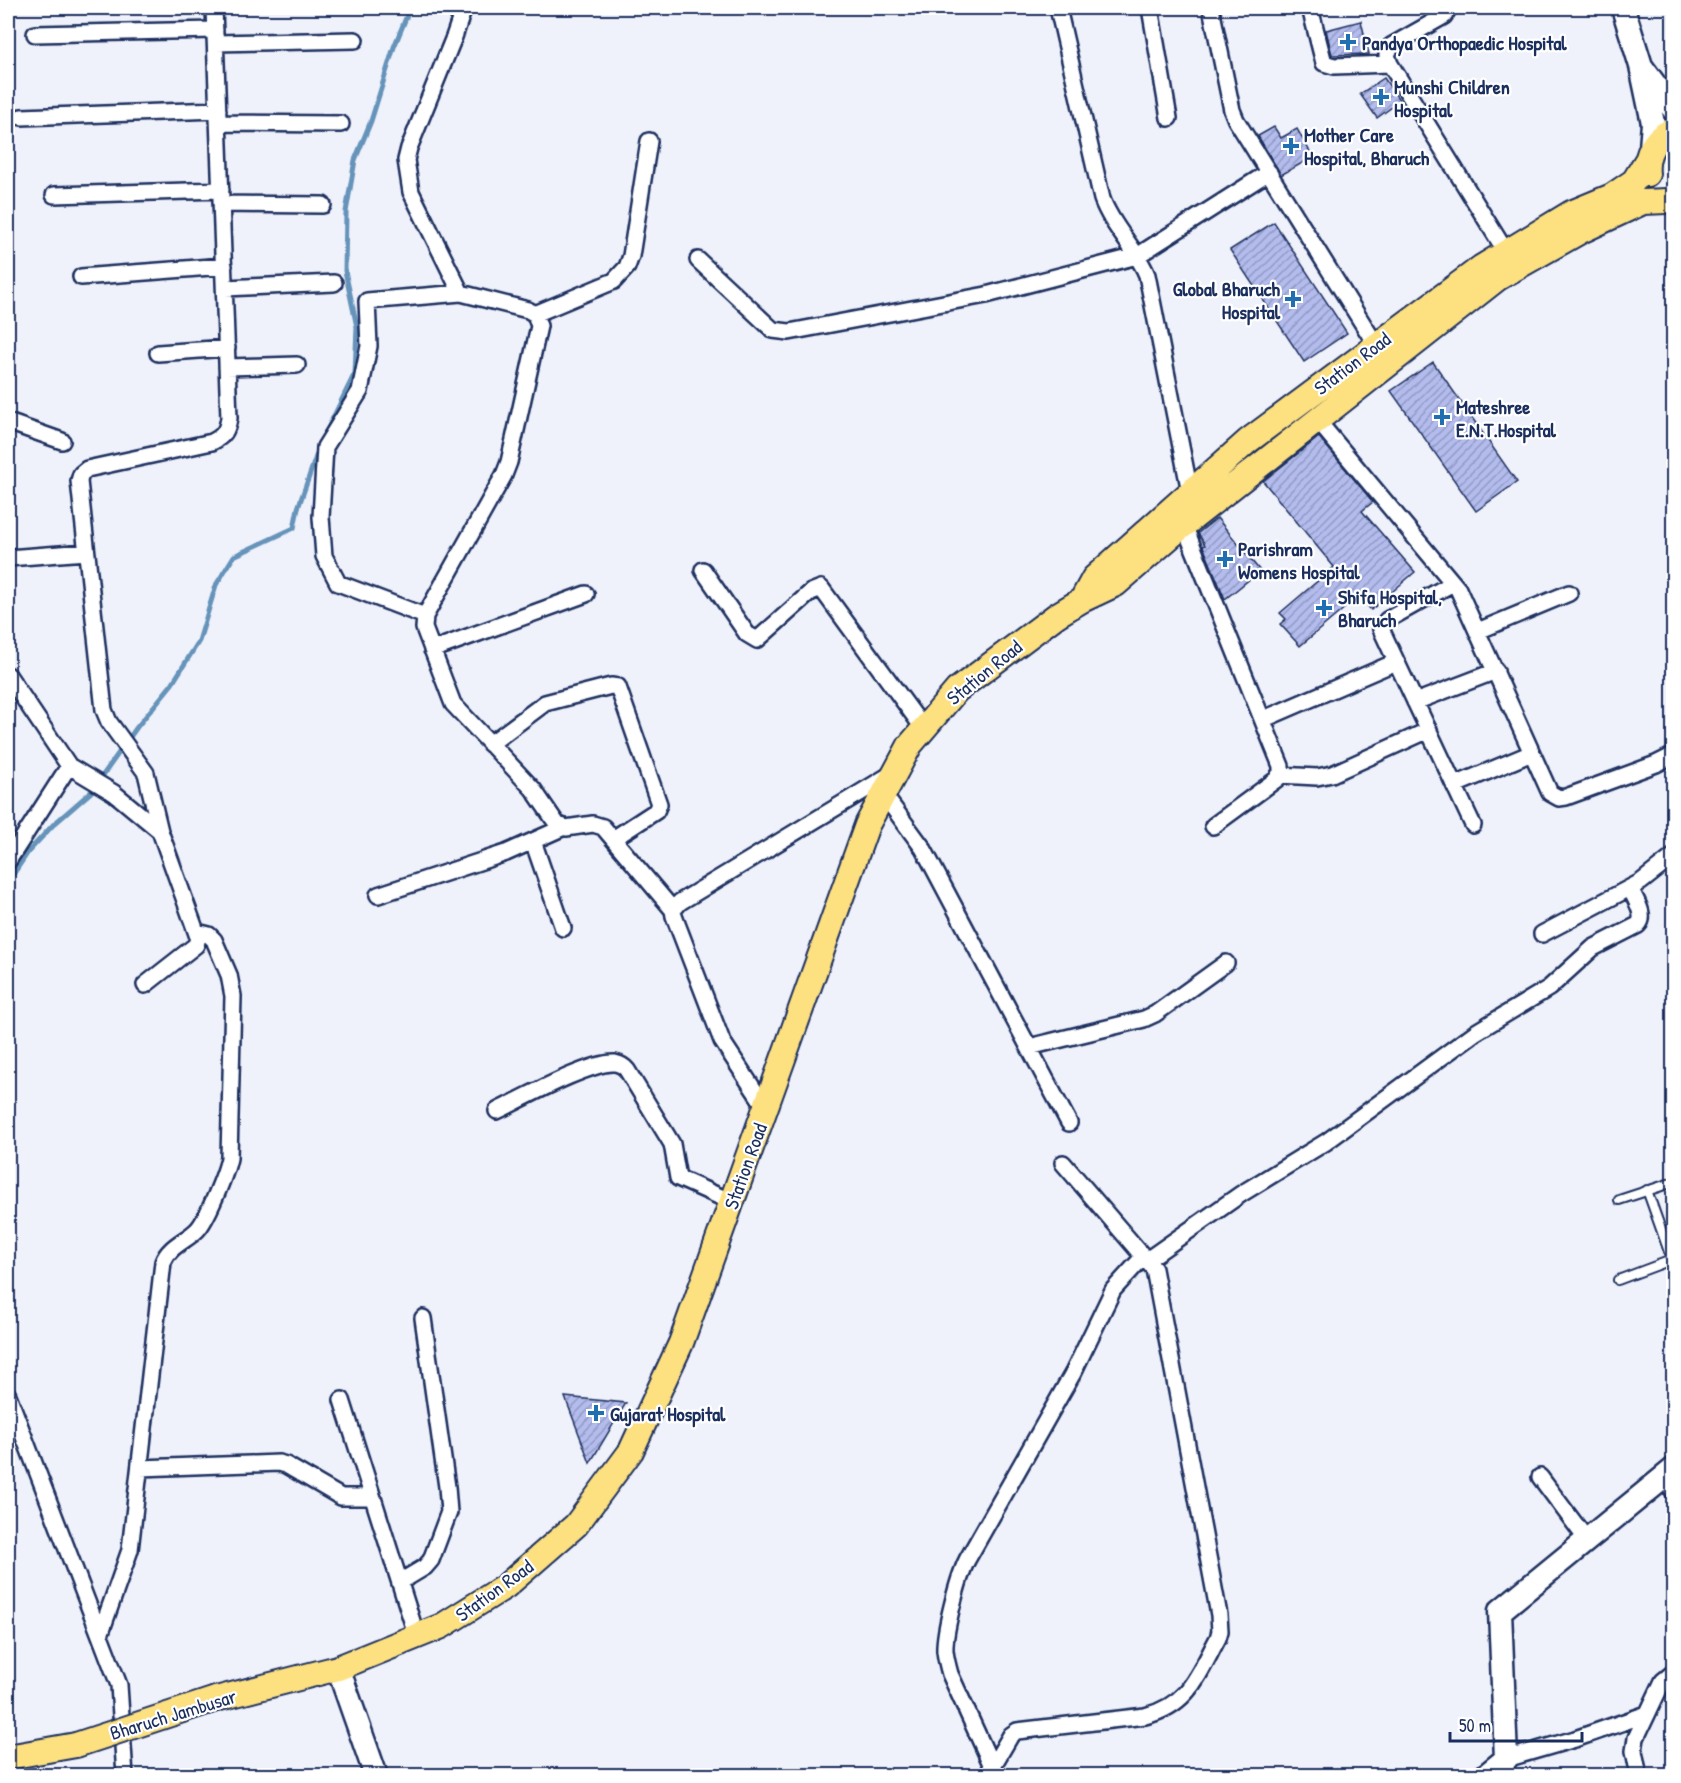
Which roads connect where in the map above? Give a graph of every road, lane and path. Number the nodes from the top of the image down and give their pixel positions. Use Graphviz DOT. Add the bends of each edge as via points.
graph roads {
  1 [pos="214,8"];
  2 [pos="464,8"];
  3 [pos="1058,8"];
  4 [pos="1150,8"];
  5 [pos="1211,8"];
  6 [pos="1310,8"];
  7 [pos="1449,8"];
  8 [pos="1623,8"];
  9 [pos="35,34"];
  10 [pos="216,37"];
  11 [pos="355,40"];
  12 [pos="1390,64"];
  13 [pos="1641,66"];
  14 [pos="1674,110"];
  15 [pos="218,116"];
  16 [pos="21,117"];
  17 [pos="1169,118"];
  18 [pos="341,124"];
  19 [pos="1674,130"];
  20 [pos="649,141"];
  21 [pos="1649,154"];
  22 [pos="1269,172"];
  23 [pos="54,195"];
  24 [pos="221,197"];
  25 [pos="1670,202"];
  26 [pos="322,205"];
  27 [pos="1506,252"];
  28 [pos="1137,256"];
  29 [pos="698,260"];
  30 [pos="224,266"];
  31 [pos="81,277"];
  32 [pos="334,283"];
  33 [pos="225,288"];
  34 [pos="461,293"];
  35 [pos="535,314"];
  36 [pos="1376,345"];
  37 [pos="227,348"];
  38 [pos="158,353"];
  39 [pos="297,365"];
  40 [pos="228,366"];
  41 [pos="1317,420"];
  42 [pos="8,422"];
  43 [pos="62,441"];
  44 [pos="1198,500"];
  45 [pos="1184,525"];
  46 [pos="86,552"];
  47 [pos="8,555"];
  48 [pos="703,570"];
  49 [pos="1453,583"];
  50 [pos="1569,593"];
  51 [pos="585,594"];
  52 [pos="1082,600"];
  53 [pos="425,616"];
  54 [pos="1478,631"];
  55 [pos="432,650"];
  56 [pos="1396,662"];
  57 [pos="1496,671"];
  58 [pos="8,675"];
  59 [pos="1415,702"];
  60 [pos="1264,719"];
  61 [pos="924,729"];
  62 [pos="1428,730"];
  63 [pos="490,744"];
  64 [pos="1532,753"];
  65 [pos="1674,755"];
  66 [pos="69,766"];
  67 [pos="896,771"];
  68 [pos="1279,775"];
  69 [pos="1455,785"];
  70 [pos="884,795"];
  71 [pos="1473,825"];
  72 [pos="1213,826"];
  73 [pos="562,828"];
  74 [pos="160,831"];
  75 [pos="613,839"];
  76 [pos="533,841"];
  77 [pos="1674,856"];
  78 [pos="8,861"];
  79 [pos="1630,888"];
  80 [pos="378,895"];
  81 [pos="673,910"];
  82 [pos="563,928"];
  83 [pos="197,932"];
  84 [pos="1542,934"];
  85 [pos="1226,963"];
  86 [pos="145,985"];
  87 [pos="1029,1047"];
  88 [pos="766,1107"];
  89 [pos="497,1111"];
  90 [pos="1070,1123"];
  91 [pos="1064,1163"];
  92 [pos="1674,1182"];
  93 [pos="1647,1191"];
  94 [pos="1619,1200"];
  95 [pos="732,1202"];
  96 [pos="1142,1253"];
  97 [pos="1673,1262"];
  98 [pos="1618,1280"];
  99 [pos="423,1318"];
  100 [pos="8,1395"];
  101 [pos="342,1400"];
  102 [pos="140,1467"];
  103 [pos="1540,1477"];
  104 [pos="1671,1479"];
  105 [pos="372,1497"];
  106 [pos="1587,1540"];
  107 [pos="400,1582"];
  108 [pos="100,1635"];
  109 [pos="417,1637"];
  110 [pos="338,1668"];
  111 [pos="1674,1672"];
  112 [pos="1647,1714"];
  113 [pos="8,1757"];
  114 [pos="1506,1759"];
  115 [pos="990,1771"];
  116 [pos="125,1776"];
  117 [pos="376,1776"];
  118 [pos="1485,1776"];
  119 [pos="1639,1776"];
  1 -- 10 [label="street"];
  2 -- 34 [label="street" via="406,160 411,192"];
  3 -- 28 [label="street" via="1102,199"];
  4 -- 17 [label="street"];
  5 -- 22 [label="street" via="1234,116"];
  6 -- 12 [label="street" via="1324,63"];
  7 -- 12 [label="street" via="1444,16 1391,46 1387,55"];
  8 -- 13 [label="street"];
  9 -- 10 [label="street"];
  10 -- 11 [label="street"];
  10 -- 15 [label="street"];
  12 -- 27 [label="street"];
  13 -- 14 [label="street"];
  13 -- 21 [label="street" via="1653,123"];
  15 -- 16 [label="street"];
  15 -- 18 [label="street"];
  15 -- 24 [label="street"];
  19 -- 21 [label="main road, Station Road" via="1658,138"];
  20 -- 35 [label="street" via="627,267 614,281"];
  21 -- 25 [label="main road" via="1650,184"];
  21 -- 27 [label="main road, Station Road" via="1634,180"];
  22 -- 28 [label="street"];
  22 -- 36 [label="street"];
  23 -- 24 [label="street"];
  24 -- 26 [label="street"];
  24 -- 30 [label="street"];
  25 -- 41 [label="main road, Station Road" via="1643,202 1503,274"];
  27 -- 36 [label="main road, Station Road"];
  28 -- 29 [label="street" via="986,295 789,332 773,330"];
  28 -- 44 [label="street" via="1147,275"];
  30 -- 31 [label="street"];
  30 -- 33 [label="street"];
  32 -- 33 [label="street"];
  33 -- 37 [label="street"];
  34 -- 35 [label="street"];
  34 -- 53 [label="street" via="367,301 369,346 360,391 325,447 321,517 324,556 339,583"];
  35 -- 53 [label="street" via="538,326 509,462"];
  36 -- 44 [label="main road, Station Road" via="1248,441"];
  37 -- 38 [label="street"];
  37 -- 40 [label="street"];
  39 -- 40 [label="street"];
  40 -- 46 [label="street" via="228,430 222,437 87,469 81,474"];
  41 -- 44 [label="main road, Station Road"];
  41 -- 49 [label="street"];
  42 -- 43 [label="street"];
  44 -- 45 [label="main road, Station Road"];
  44 -- 52 [label="main road, Station Road" via="1094,578"];
  45 -- 52 [label="main road, Station Road" via="1111,588"];
  45 -- 60 [label="street"];
  46 -- 47 [label="street"];
  46 -- 74 [label="street" via="102,703 110,722 146,773"];
  48 -- 61 [label="street" via="747,634 757,640 811,592 821,588"];
  49 -- 54 [label="street"];
  49 -- 56 [label="street" via="1383,624 1382,632"];
  50 -- 54 [label="street"];
  51 -- 55 [label="street"];
  52 -- 61 [label="main road, Station Road" via="957,690"];
  53 -- 55 [label="street" via="424,628"];
  54 -- 57 [label="street"];
  55 -- 63 [label="street" via="453,704"];
  56 -- 59 [label="street"];
  56 -- 60 [label="street"];
  57 -- 59 [label="street"];
  57 -- 64 [label="street"];
  58 -- 66 [label="street"];
  59 -- 62 [label="street"];
  60 -- 68 [label="street" via="1280,759"];
  61 -- 67 [label="main road, Station Road" via="910,744"];
  62 -- 68 [label="street" via="1332,774"];
  62 -- 69 [label="street"];
  63 -- 73 [label="street" via="533,789"];
  63 -- 75 [label="street" via="545,703 618,687 659,804 656,811"];
  64 -- 65 [label="street" via="1550,793 1559,798"];
  64 -- 69 [label="street"];
  66 -- 74 [label="street" via="114,793"];
  66 -- 78 [label="street"];
  67 -- 70 [label="main road, Station Road"];
  67 -- 81 [label="street" via="680,902"];
  68 -- 72 [label="street"];
  69 -- 71 [label="street"];
  70 -- 87 [label="street" via="923,848"];
  70 -- 88 [label="main road, Station Road" via="867,825"];
  73 -- 75 [label="street" via="597,824"];
  73 -- 76 [label="street"];
  74 -- 83 [label="street"];
  75 -- 81 [label="street"];
  76 -- 80 [label="street"];
  76 -- 82 [label="street"];
  77 -- 79 [label="street"];
  79 -- 84 [label="street"];
  79 -- 96 [label="street" via="1642,916 1641,923 1593,948 1549,988 1476,1032 1331,1138"];
  81 -- 88 [label="street" via="722,1041"];
  83 -- 86 [label="street" via="196,945"];
  83 -- 102 [label="street" via="214,940 232,986 229,1158 201,1225 168,1252 164,1262"];
  85 -- 87 [label="street" via="1144,1019"];
  87 -- 90 [label="street"];
  88 -- 95 [label="main road, Station Road"];
  89 -- 95 [label="street" via="578,1073 609,1064 623,1065 672,1144 678,1178"];
  91 -- 96 [label="street"];
  92 -- 93 [label="lane"];
  93 -- 94 [label="lane"];
  93 -- 97 [label="lane"];
  95 -- 109 [label="main road, Station Road" via="681,1343 631,1451 576,1525 506,1586"];
  96 -- 115 [label="street" via="1113,1290 1070,1379 961,1574 945,1639 947,1662"];
  96 -- 115 [label="street" via="1155,1274 1220,1624 1218,1638 1189,1691 1173,1705 1145,1716 1017,1731"];
  97 -- 98 [label="lane"];
  99 -- 107 [label="street" via="449,1512 431,1560"];
  100 -- 108 [label="street"];
  101 -- 105 [label="street"];
  102 -- 105 [label="street" via="279,1463 341,1497"];
  102 -- 108 [label="street" via="128,1559"];
  103 -- 106 [label="street"];
  104 -- 106 [label="street"];
  105 -- 107 [label="street"];
  106 -- 114 [label="street" via="1500,1611"];
  107 -- 109 [label="street"];
  108 -- 116 [label="street" via="119,1685"];
  109 -- 110 [label="main road, Station Road"];
  110 -- 113 [label="main road, Bharuch Jambusar, bridge" via="216,1700 76,1745"];
  110 -- 117 [label="street"];
  111 -- 112 [label="street" via="1663,1681"];
  112 -- 114 [label="street"];
  112 -- 119 [label="street" via="1635,1744"];
  114 -- 118 [label="street"];
}
